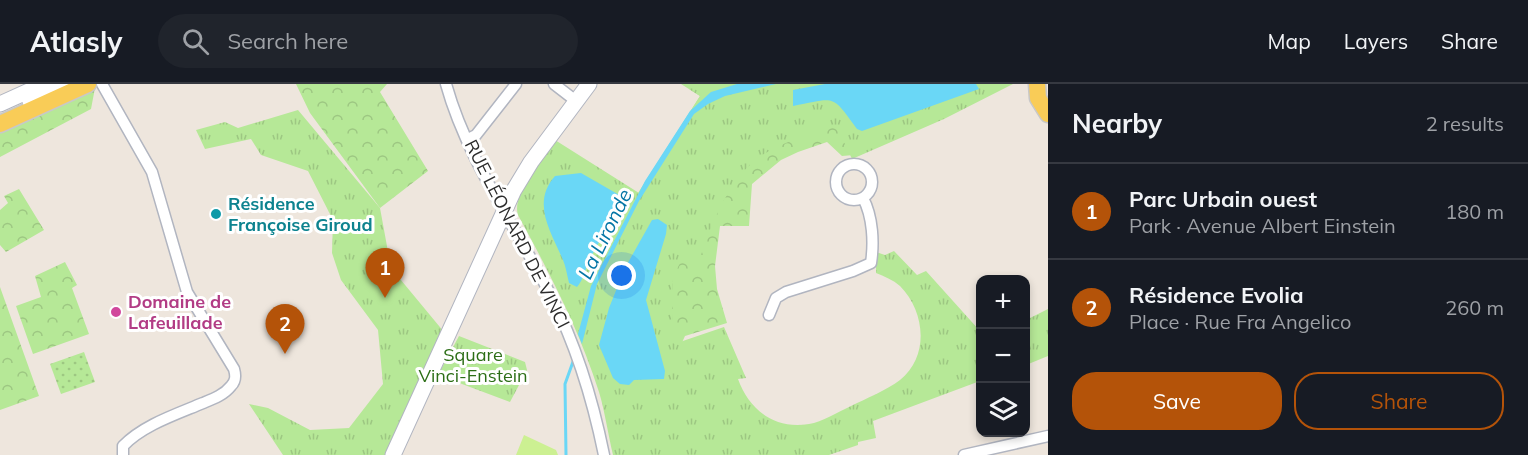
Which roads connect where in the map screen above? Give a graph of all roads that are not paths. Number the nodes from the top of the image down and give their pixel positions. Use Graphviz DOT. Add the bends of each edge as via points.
graph roads {
  1 [pos="45,84"];
  2 [pos="68,84"];
  3 [pos="88,84"];
  4 [pos="102,84"];
  5 [pos="446,84"];
  6 [pos="516,84"];
  7 [pos="554,84"];
  8 [pos="589,84"];
  9 [pos="1029,84"];
  10 [pos="1037,84"];
  11 [pos="576,101"];
  12 [pos="0,104"];
  13 [pos="1045,110"];
  14 [pos="0,115"];
  15 [pos="0,124"];
  16 [pos="468,139"];
  17 [pos="863,198"];
  18 [pos="504,210"];
  19 [pos="769,315"];
  20 [pos="1048,436"];
  21 [pos="123,455"];
  22 [pos="393,455"];
  23 [pos="604,455"];
  24 [pos="964,455"];
  1 -- 12 [label="main road"];
  2 -- 14 [label="main road"];
  3 -- 15 [label="main road"];
  4 -- 21 [label="street" via="152,172 187,292 236,378 221,395 130,438 123,446"];
  5 -- 16 [label="street, RUE LÉONARD DE VINCI"];
  6 -- 16 [label="street" via="476,135"];
  7 -- 11 [label="street"];
  8 -- 11 [label="main road"];
  9 -- 13 [label="main road"];
  10 -- 13 [label="main road" via="1038,98"];
  11 -- 18 [label="main road" via="531,162"];
  16 -- 18 [label="street, RUE LÉONARD DE VINCI"];
  17 -- 19 [label="street" via="873,241 871,264 786,292 776,298"];
  18 -- 22 [label="main road"];
  18 -- 23 [label="street, RUE LÉONARD DE VINCI" via="552,297 571,343"];
  20 -- 24 [label="street"];
}
